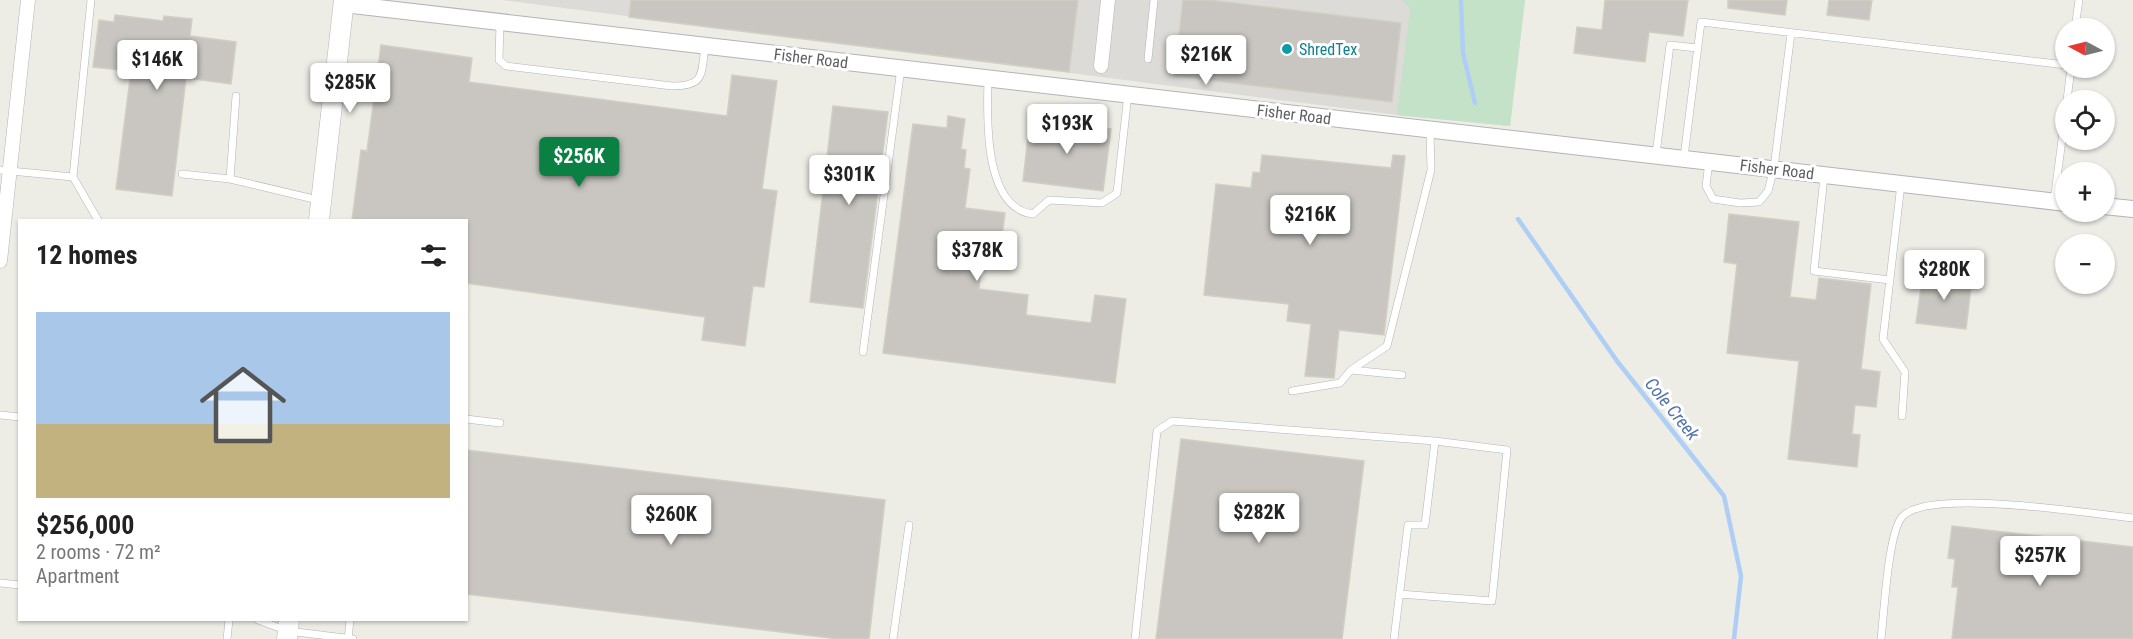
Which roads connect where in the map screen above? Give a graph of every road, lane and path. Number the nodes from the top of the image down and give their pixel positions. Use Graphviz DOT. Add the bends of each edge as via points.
graph roads {
  1 [pos="28,0"];
  2 [pos="91,0"];
  3 [pos="1108,0"];
  4 [pos="1154,0"];
  5 [pos="2079,0"];
  6 [pos="344,2"];
  7 [pos="2076,18"];
  8 [pos="500,22"];
  9 [pos="1791,33"];
  10 [pos="705,46"];
  11 [pos="1697,48"];
  12 [pos="1148,59"];
  13 [pos="2055,64"];
  14 [pos="1101,66"];
  15 [pos="902,68"];
  16 [pos="988,78"];
  17 [pos="1128,94"];
  18 [pos="236,96"];
  19 [pos="1430,131"];
  20 [pos="1656,154"];
  21 [pos="1684,158"];
  22 [pos="1709,160"];
  23 [pos="1774,168"];
  24 [pos="5,171"];
  25 [pos="182,174"];
  26 [pos="1824,174"];
  27 [pos="73,177"];
  28 [pos="230,179"];
  29 [pos="1901,183"];
  30 [pos="2055,201"];
  31 [pos="2115,207"];
  32 [pos="2133,209"];
  33 [pos="320,211"];
  34 [pos="97,219"];
  35 [pos="0,261"];
  36 [pos="1890,280"];
  37 [pos="863,352"];
  38 [pos="1351,370"];
  39 [pos="1402,375"];
  40 [pos="1292,391"];
  41 [pos="0,415"];
  42 [pos="1902,416"];
  43 [pos="18,417"];
  44 [pos="468,419"];
  45 [pos="500,423"];
  46 [pos="1435,441"];
  47 [pos="2133,518"];
  48 [pos="909,525"];
  49 [pos="0,583"];
  50 [pos="18,585"];
  51 [pos="1400,594"];
  52 [pos="229,621"];
  53 [pos="261,621"];
  54 [pos="350,621"];
  55 [pos="288,630"];
  56 [pos="227,639"];
  57 [pos="348,639"];
  58 [pos="353,639"];
  59 [pos="893,639"];
  60 [pos="1135,639"];
  61 [pos="1394,639"];
  62 [pos="1881,639"];
  1 -- 24 [label="street"];
  2 -- 27 [label="lane"];
  3 -- 14 [label="street"];
  4 -- 12 [label="lane"];
  5 -- 7 [label="lane"];
  6 -- 8 [label="street, Fisher Road"];
  6 -- 33 [label="main road"];
  8 -- 10 [label="street, Fisher Road"];
  8 -- 10 [label="lane" via="499,60 506,66 672,87 696,83"];
  9 -- 11 [label="lane" via="1701,22"];
  9 -- 13 [label="lane"];
  9 -- 23 [label="lane"];
  10 -- 15 [label="street, Fisher Road"];
  11 -- 20 [label="lane" via="1670,45"];
  11 -- 21 [label="lane"];
  15 -- 16 [label="street, Fisher Road"];
  15 -- 37 [label="lane"];
  16 -- 17 [label="street, Fisher Road"];
  16 -- 17 [label="lane" via="992,168 1013,208 1033,214 1049,200 1102,203 1117,193"];
  17 -- 19 [label="street, Fisher Road"];
  18 -- 28 [label="lane"];
  19 -- 20 [label="street, Fisher Road"];
  19 -- 38 [label="lane" via="1431,170 1387,346"];
  20 -- 21 [label="street, Fisher Road"];
  21 -- 22 [label="street, Fisher Road"];
  22 -- 23 [label="street, Fisher Road"];
  22 -- 23 [label="lane" via="1706,186 1713,199 1740,203 1759,202 1768,191"];
  23 -- 26 [label="street, Fisher Road"];
  24 -- 27 [label="lane"];
  24 -- 35 [label="street"];
  25 -- 28 [label="lane"];
  26 -- 29 [label="street, Fisher Road"];
  26 -- 36 [label="lane" via="1814,270"];
  27 -- 34 [label="lane"];
  28 -- 33 [label="lane"];
  29 -- 30 [label="street, Fisher Road"];
  29 -- 36 [label="lane"];
  31 -- 32 [label="street"];
  36 -- 42 [label="lane" via="1883,339 1905,372"];
  38 -- 39 [label="lane"];
  38 -- 40 [label="lane" via="1340,383"];
  41 -- 43 [label="lane"];
  44 -- 45 [label="lane"];
  46 -- 51 [label="lane" via="1425,525 1408,525"];
  46 -- 51 [label="lane" via="1507,450 1492,601"];
  46 -- 60 [label="lane" via="1172,421 1157,431"];
  47 -- 62 [label="lane" via="1996,502 1908,512 1900,518 1892,546"];
  48 -- 59 [label="lane"];
  49 -- 50 [label="lane"];
  51 -- 61 [label="lane"];
  52 -- 56 [label="lane"];
  53 -- 55 [label="lane"];
  54 -- 57 [label="lane"];
  55 -- 57 [label="lane"];
  57 -- 58 [label="lane"];
}
